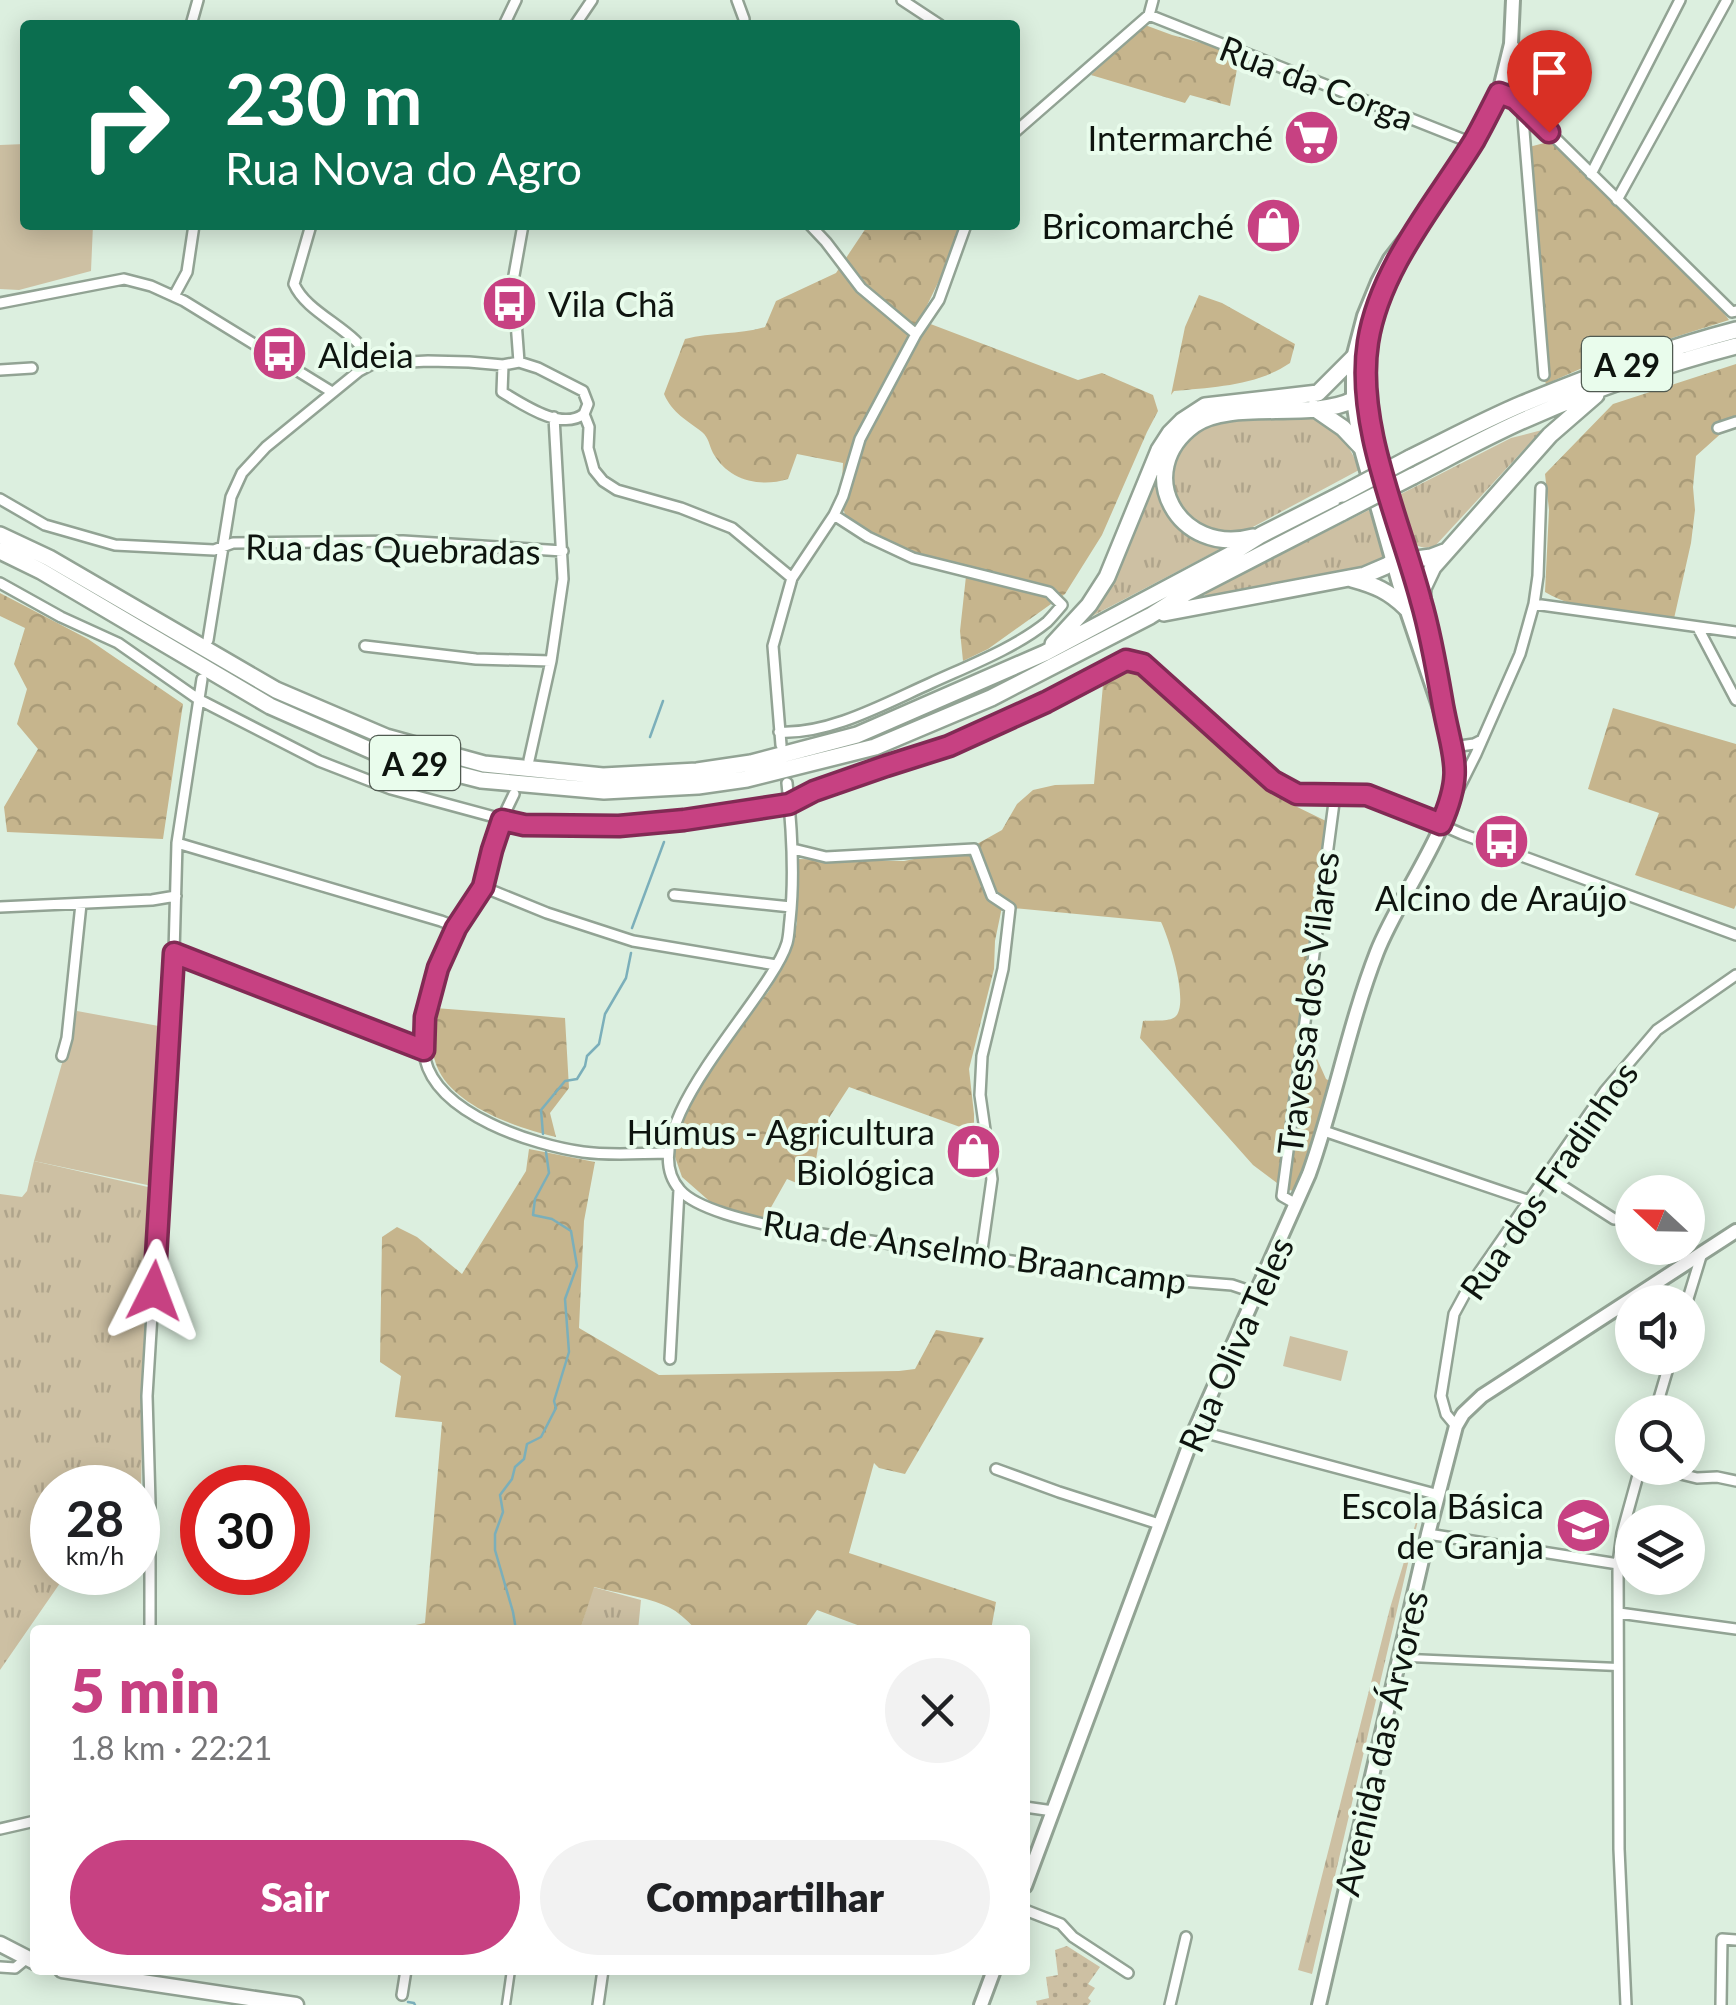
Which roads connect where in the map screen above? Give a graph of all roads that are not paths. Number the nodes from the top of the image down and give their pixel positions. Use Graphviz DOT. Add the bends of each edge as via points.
graph roads {
  1 [pos="902,0"];
  2 [pos="1153,0"];
  3 [pos="1513,0"];
  4 [pos="1680,0"];
  5 [pos="1727,0"];
  6 [pos="1150,16"];
  7 [pos="932,20"];
  8 [pos="1511,44"];
  9 [pos="1499,93"];
  10 [pos="1522,105"];
  11 [pos="1020,122"];
  12 [pos="1472,143"];
  13 [pos="1591,174"];
  14 [pos="1617,200"];
  15 [pos="1419,222"];
  16 [pos="193,230"];
  17 [pos="310,230"];
  18 [pos="522,230"];
  19 [pos="814,230"];
  20 [pos="964,230"];
  21 [pos="174,296"];
  22 [pos="0,303"];
  23 [pos="1736,311"];
  24 [pos="1736,330"];
  25 [pos="916,334"];
  26 [pos="1736,346"];
  27 [pos="1353,358"];
  28 [pos="519,362"];
  29 [pos="372,364"];
  30 [pos="503,366"];
  31 [pos="32,368"];
  32 [pos="0,370"];
  33 [pos="1544,376"];
  34 [pos="1366,384"];
  35 [pos="1607,386"];
  36 [pos="332,392"];
  37 [pos="1352,400"];
  38 [pos="1316,401"];
  39 [pos="584,414"];
  40 [pos="1368,414"];
  41 [pos="554,417"];
  42 [pos="1736,422"];
  43 [pos="1718,428"];
  44 [pos="1360,446"];
  45 [pos="1540,488"];
  46 [pos="0,500"];
  47 [pos="834,515"];
  48 [pos="0,534"];
  49 [pos="1261,535"];
  50 [pos="224,546"];
  51 [pos="1448,550"];
  52 [pos="0,551"];
  53 [pos="563,551"];
  54 [pos="1400,558"];
  55 [pos="792,578"];
  56 [pos="1348,578"];
  57 [pos="0,583"];
  58 [pos="1534,604"];
  59 [pos="1414,606"];
  60 [pos="1150,616"];
  61 [pos="1698,628"];
  62 [pos="1736,632"];
  63 [pos="208,640"];
  64 [pos="366,646"];
  65 [pos="1044,653"];
  66 [pos="550,661"];
  67 [pos="202,679"];
  68 [pos="198,700"];
  69 [pos="1736,700"];
  70 [pos="779,732"];
  71 [pos="782,745"];
  72 [pos="1479,746"];
  73 [pos="1454,751"];
  74 [pos="529,760"];
  75 [pos="787,784"];
  76 [pos="514,794"];
  77 [pos="1334,795"];
  78 [pos="789,804"];
  79 [pos="1449,805"];
  80 [pos="502,820"];
  81 [pos="1441,824"];
  82 [pos="177,842"];
  83 [pos="793,849"];
  84 [pos="483,887"];
  85 [pos="674,894"];
  86 [pos="176,896"];
  87 [pos="82,904"];
  88 [pos="0,907"];
  89 [pos="791,907"];
  90 [pos="456,928"];
  91 [pos="1736,935"];
  92 [pos="174,953"];
  93 [pos="776,965"];
  94 [pos="1736,976"];
  95 [pos="424,1050"];
  96 [pos="62,1056"];
  97 [pos="1324,1131"];
  98 [pos="668,1153"];
  99 [pos="1547,1176"];
  100 [pos="680,1190"];
  101 [pos="1530,1201"];
  102 [pos="1296,1204"];
  103 [pos="1614,1218"];
  104 [pos="1736,1231"];
  105 [pos="1705,1251"];
  106 [pos="981,1257"];
  107 [pos="1683,1265"];
  108 [pos="1672,1272"];
  109 [pos="1688,1285"];
  110 [pos="1256,1293"];
  111 [pos="670,1360"];
  112 [pos="1456,1426"];
  113 [pos="1195,1430"];
  114 [pos="996,1468"];
  115 [pos="1705,1478"];
  116 [pos="1736,1481"];
  117 [pos="1438,1495"];
  118 [pos="1159,1524"];
  119 [pos="1428,1534"];
  120 [pos="1615,1564"];
  121 [pos="1619,1595"];
  122 [pos="1619,1614"];
  123 [pos="150,1625"];
  124 [pos="1736,1629"];
  125 [pos="1410,1658"];
  126 [pos="1619,1668"];
  127 [pos="1030,1809"];
  128 [pos="1053,1812"];
  129 [pos="30,1822"];
  130 [pos="0,1829"];
  131 [pos="1030,1873"];
  132 [pos="1030,1912"];
  133 [pos="1186,1937"];
  134 [pos="1736,1940"];
  135 [pos="0,1944"];
  136 [pos="30,1959"];
  137 [pos="30,1960"];
  138 [pos="0,1967"];
  139 [pos="1128,1973"];
  140 [pos="129,1975"];
  141 [pos="405,1975"];
  142 [pos="510,1975"];
  143 [pos="603,1975"];
  144 [pos="992,1975"];
  145 [pos="402,1996"];
  146 [pos="296,2005"];
  147 [pos="506,2005"];
  148 [pos="598,2005"];
  149 [pos="982,2005"];
  150 [pos="1170,2005"];
  151 [pos="1319,2005"];
  152 [pos="1626,2005"];
  153 [pos="1721,2005"];
  1 -- 7 [label="street"];
  2 -- 6 [label="street"];
  3 -- 8 [label="main road, Rua Oliva Teles"];
  4 -- 13 [label="street"];
  5 -- 14 [label="street"];
  6 -- 11 [label="street"];
  6 -- 12 [label="street, Rua da Corga"];
  8 -- 9 [label="main road, Rua Oliva Teles"];
  8 -- 10 [label="street, Rua Oliva Teles"];
  9 -- 10 [label="street"];
  9 -- 12 [label="main road, Rua Oliva Teles"];
  10 -- 13 [label="street"];
  10 -- 33 [label="street, Rua Oliva Teles"];
  12 -- 15 [label="main road, Rua Oliva Teles"];
  13 -- 14 [label="street"];
  14 -- 23 [label="street"];
  15 -- 27 [label="main road, Rua Oliva Teles" via="1378,282"];
  15 -- 34 [label="main road, Rua Oliva Teles" via="1376,310"];
  16 -- 21 [label="street" via="187,272"];
  17 -- 29 [label="street" via="294,284 298,294"];
  18 -- 28 [label="street" via="513,281"];
  19 -- 25 [label="street" via="862,288"];
  20 -- 25 [label="street" via="939,300"];
  21 -- 22 [label="street" via="124,278"];
  21 -- 36 [label="street"];
  24 -- 49 [label="highway, A 29, bridge" via="1520,405"];
  25 -- 47 [label="street" via="860,439"];
  26 -- 35 [label="highway, A 29"];
  27 -- 37 [label="main road, Rua Oliva Teles"];
  27 -- 38 [label="highway"];
  28 -- 30 [label="street"];
  28 -- 39 [label="street" via="583,391"];
  29 -- 30 [label="street"];
  29 -- 36 [label="street"];
  30 -- 41 [label="street" via="502,392"];
  31 -- 32 [label="street"];
  34 -- 37 [label="main road"];
  34 -- 40 [label="main road, Rua Oliva Teles"];
  35 -- 51 [label="highway" via="1550,435"];
  35 -- 60 [label="highway, A 29, bridge" via="1526,419"];
  36 -- 50 [label="street" via="242,473"];
  37 -- 38 [label="highway"];
  37 -- 40 [label="main road"];
  37 -- 44 [label="main road, Rua Oliva Teles"];
  38 -- 44 [label="highway"];
  38 -- 49 [label="highway" via="1212,416 1195,424 1168,456 1167,492 1185,525 1222,540"];
  38 -- 65 [label="highway" via="1205,406 1182,420 1159,450 1108,577"];
  39 -- 41 [label="street" via="566,421"];
  39 -- 55 [label="street" via="602,481 732,528"];
  40 -- 54 [label="main road, Rua Oliva Teles" via="1400,530"];
  41 -- 53 [label="street"];
  42 -- 43 [label="street"];
  44 -- 54 [label="main road, Rua Oliva Teles" via="1386,536"];
  45 -- 58 [label="street, Rua Oliva Teles"];
  46 -- 50 [label="street, Rua das Quebradas" via="45,525 115,544"];
  47 -- 55 [label="street"];
  47 -- 70 [label="street" via="913,558 1049,592 1062,605 1046,622 955,672 834,723"];
  48 -- 65 [label="highway, A 29" via="276,690 386,737 484,764 603,776 751,763 856,735"];
  49 -- 65 [label="highway, A 29"];
  50 -- 53 [label="street, Rua das Quebradas" via="403,541"];
  50 -- 63 [label="street"];
  51 -- 54 [label="highway" via="1431,558"];
  51 -- 59 [label="highway"];
  52 -- 60 [label="highway, A 29" via="270,706 379,754 481,780 604,791 747,779 875,747 991,698"];
  53 -- 66 [label="street"];
  54 -- 56 [label="highway"];
  54 -- 59 [label="main road, Rua Oliva Teles"];
  55 -- 70 [label="street" via="773,646"];
  56 -- 59 [label="highway"];
  56 -- 60 [label="highway"];
  57 -- 68 [label="street" via="118,643"];
  58 -- 61 [label="street"];
  58 -- 72 [label="street, Rua Oliva Teles" via="1520,654"];
  59 -- 73 [label="main road, Rua Oliva Teles"];
  61 -- 62 [label="street"];
  61 -- 69 [label="street"];
  64 -- 66 [label="street"];
  66 -- 74 [label="street"];
  67 -- 68 [label="street"];
  68 -- 80 [label="street" via="352,775"];
  68 -- 82 [label="street"];
  70 -- 71 [label="street"];
  72 -- 73 [label="street" via="1468,755"];
  72 -- 79 [label="street, Rua Oliva Teles"];
  73 -- 79 [label="main road, Rua Oliva Teles"];
  75 -- 78 [label="street"];
  76 -- 80 [label="street"];
  77 -- 78 [label="street" via="1297,794 1273,781 1143,664 1126,660 949,746"];
  77 -- 81 [label="street" via="1367,795"];
  77 -- 102 [label="street, Travessa dos Vilares" via="1282,1196"];
  78 -- 80 [label="street" via="619,826"];
  78 -- 83 [label="street"];
  79 -- 81 [label="main road, Rua Oliva Teles"];
  80 -- 84 [label="street"];
  81 -- 91 [label="street"];
  81 -- 97 [label="main road, Rua Oliva Teles" via="1387,926"];
  82 -- 86 [label="street"];
  82 -- 90 [label="street"];
  83 -- 89 [label="street"];
  83 -- 106 [label="street" via="826,857 974,849 992,896 1010,908 982,1056 980,1096 992,1179"];
  84 -- 90 [label="street"];
  84 -- 93 [label="street" via="633,941"];
  85 -- 89 [label="street"];
  86 -- 87 [label="street"];
  86 -- 92 [label="street"];
  87 -- 88 [label="street"];
  87 -- 96 [label="street"];
  89 -- 93 [label="street" via="787,944"];
  90 -- 95 [label="street" via="425,1017"];
  92 -- 95 [label="street"];
  92 -- 123 [label="street" via="147,1396"];
  93 -- 98 [label="street" via="694,1086"];
  94 -- 99 [label="street, Rua dos Fradinhos" via="1657,1030"];
  95 -- 98 [label="street" via="444,1091 493,1126 586,1152"];
  97 -- 101 [label="street"];
  97 -- 102 [label="main road, Rua Oliva Teles"];
  98 -- 100 [label="street"];
  99 -- 101 [label="street, Rua dos Fradinhos"];
  99 -- 103 [label="street"];
  100 -- 106 [label="street, Rua de Anselmo Braancamp" via="700,1204 786,1229"];
  100 -- 111 [label="street"];
  101 -- 112 [label="street, Rua dos Fradinhos" via="1454,1314 1441,1396"];
  102 -- 110 [label="main road, Rua Oliva Teles"];
  104 -- 105 [label="main road, Avenida das Árvores"];
  106 -- 110 [label="street, Rua de Anselmo Braancamp"];
  107 -- 108 [label="main road, Avenida das Árvores"];
  108 -- 109 [label="street"];
  108 -- 112 [label="main road, Avenida das Árvores" via="1482,1396"];
  110 -- 113 [label="main road, Rua Oliva Teles"];
  112 -- 117 [label="main road, Avenida das Árvores"];
  113 -- 117 [label="street"];
  113 -- 118 [label="main road, Rua Oliva Teles"];
  114 -- 118 [label="street"];
  115 -- 116 [label="street"];
  117 -- 119 [label="main road, Avenida das Árvores"];
  118 -- 128 [label="main road, Rua Oliva Teles"];
  119 -- 120 [label="street"];
  119 -- 151 [label="main road, Avenida das Árvores"];
  121 -- 122 [label="street"];
  122 -- 124 [label="street"];
  122 -- 126 [label="street"];
  125 -- 126 [label="street"];
  126 -- 152 [label="street"];
  127 -- 128 [label="street"];
  128 -- 131 [label="main road, Rua Oliva Teles"];
  129 -- 130 [label="street"];
  132 -- 139 [label="street" via="1061,1924"];
  133 -- 150 [label="street"];
  134 -- 153 [label="street" via="1722,1939"];
  135 -- 136 [label="main road"];
  137 -- 138 [label="street"];
  140 -- 146 [label="main road"];
  141 -- 145 [label="street"];
  142 -- 147 [label="street"];
  143 -- 148 [label="street"];
  144 -- 149 [label="main road"];
}
